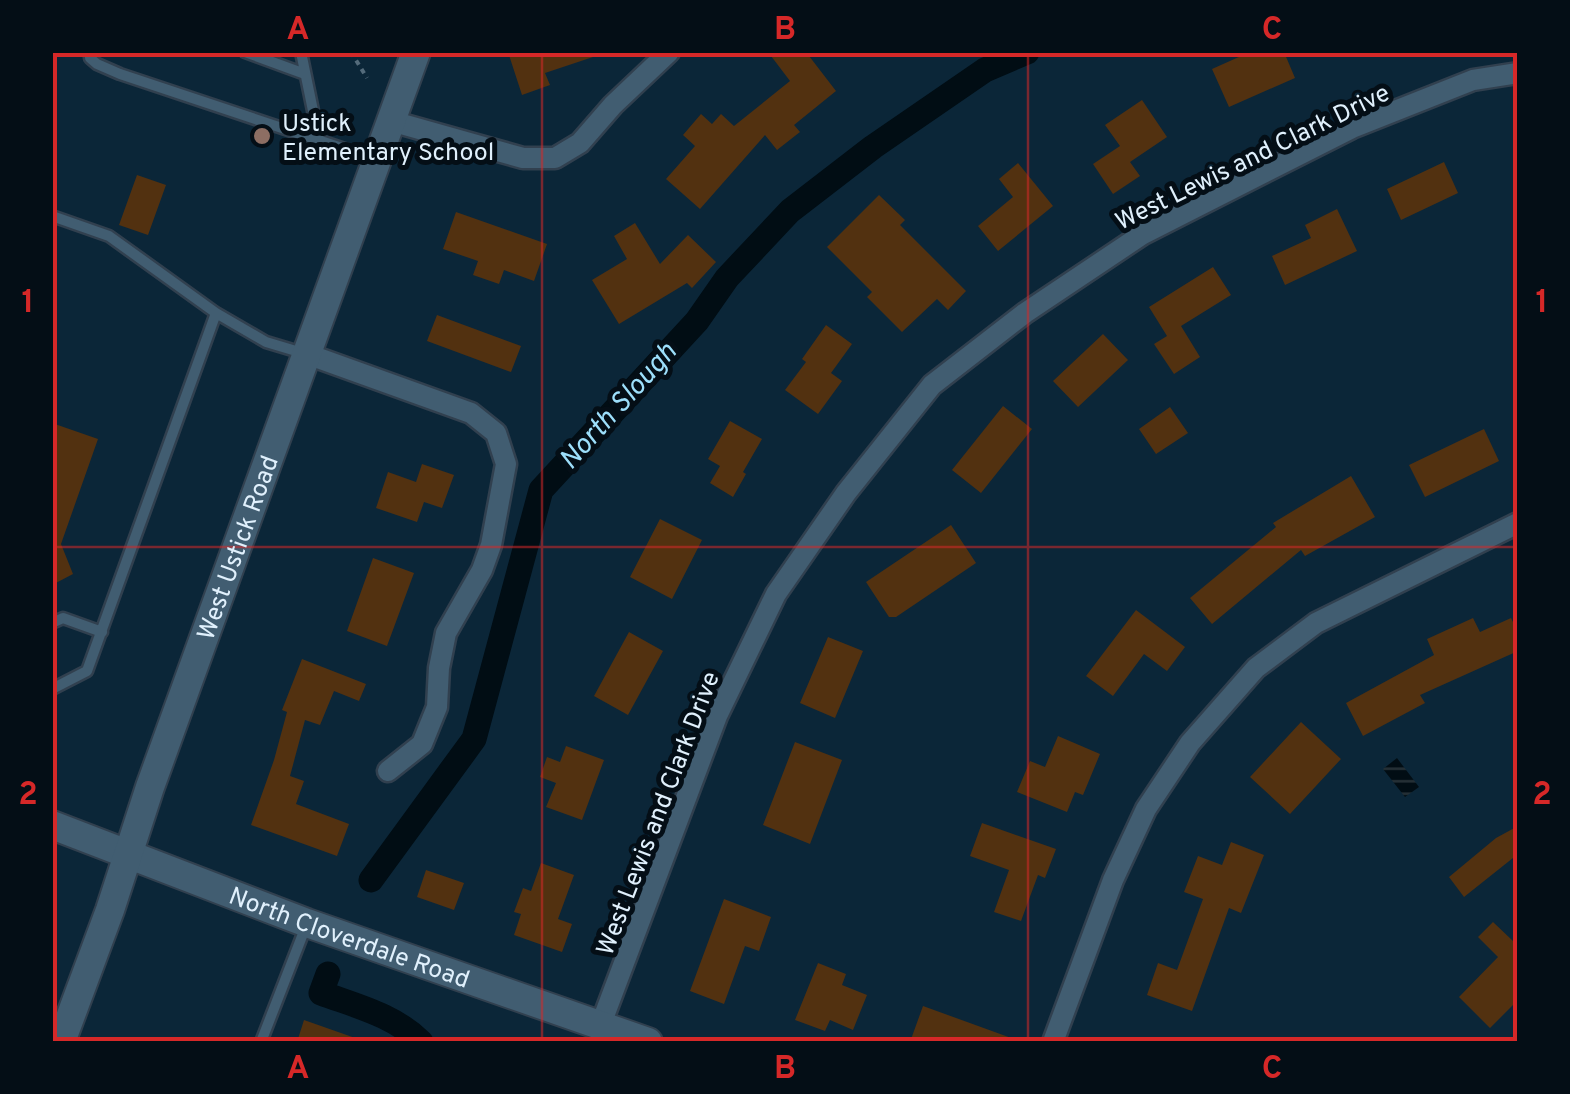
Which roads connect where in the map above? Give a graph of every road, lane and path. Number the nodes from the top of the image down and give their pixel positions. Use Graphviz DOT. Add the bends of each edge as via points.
graph roads {
  1 [pos="90,52"];
  2 [pos="245,52"];
  3 [pos="300,52"];
  4 [pos="351,52"];
  5 [pos="416,52"];
  6 [pos="670,52"];
  7 [pos="1518,72"];
  8 [pos="305,74"];
  9 [pos="367,78"];
  10 [pos="390,121"];
  11 [pos="319,140"];
  12 [pos="376,160"];
  13 [pos="52,216"];
  14 [pos="216,313"];
  15 [pos="307,354"];
  16 [pos="1518,522"];
  17 [pos="52,624"];
  18 [pos="102,632"];
  19 [pos="52,689"];
  20 [pos="388,771"];
  21 [pos="52,825"];
  22 [pos="127,852"];
  23 [pos="308,922"];
  24 [pos="600,1024"];
  25 [pos="62,1042"];
  26 [pos="261,1042"];
  27 [pos="648,1042"];
  28 [pos="1052,1042"];
  1 -- 11 [label="lane" via="96,64 120,74"];
  2 -- 8 [label="lane"];
  3 -- 8 [label="lane"];
  4 -- 9 [label="path"];
  5 -- 10 [label="main road, West Ustick Road"];
  6 -- 10 [label="street" via="580,143 555,158 523,158"];
  7 -- 24 [label="street, West Lewis and Clark Drive" via="1473,80 1352,128 1142,234 932,385 776,594 717,716"];
  8 -- 11 [label="lane"];
  10 -- 12 [label="main road, West Ustick Road"];
  11 -- 12 [label="lane"];
  12 -- 15 [label="main road, West Ustick Road"];
  13 -- 14 [label="lane" via="109,236"];
  14 -- 15 [label="lane" via="266,342"];
  14 -- 18 [label="lane"];
  15 -- 20 [label="street" via="471,413 496,433 506,464 491,546 446,633 437,708 422,744"];
  15 -- 22 [label="main road, West Ustick Road"];
  16 -- 28 [label="street" via="1316,623 1242,683 1146,809"];
  17 -- 18 [label="lane" via="63,618"];
  18 -- 19 [label="lane" via="87,671"];
  21 -- 22 [label="main road, North Cloverdale Road"];
  22 -- 23 [label="main road, North Cloverdale Road"];
  22 -- 25 [label="main road, West Ustick Road"];
  23 -- 24 [label="main road, North Cloverdale Road"];
  23 -- 26 [label="lane"];
  24 -- 27 [label="main road, North Cloverdale Road"];
}
